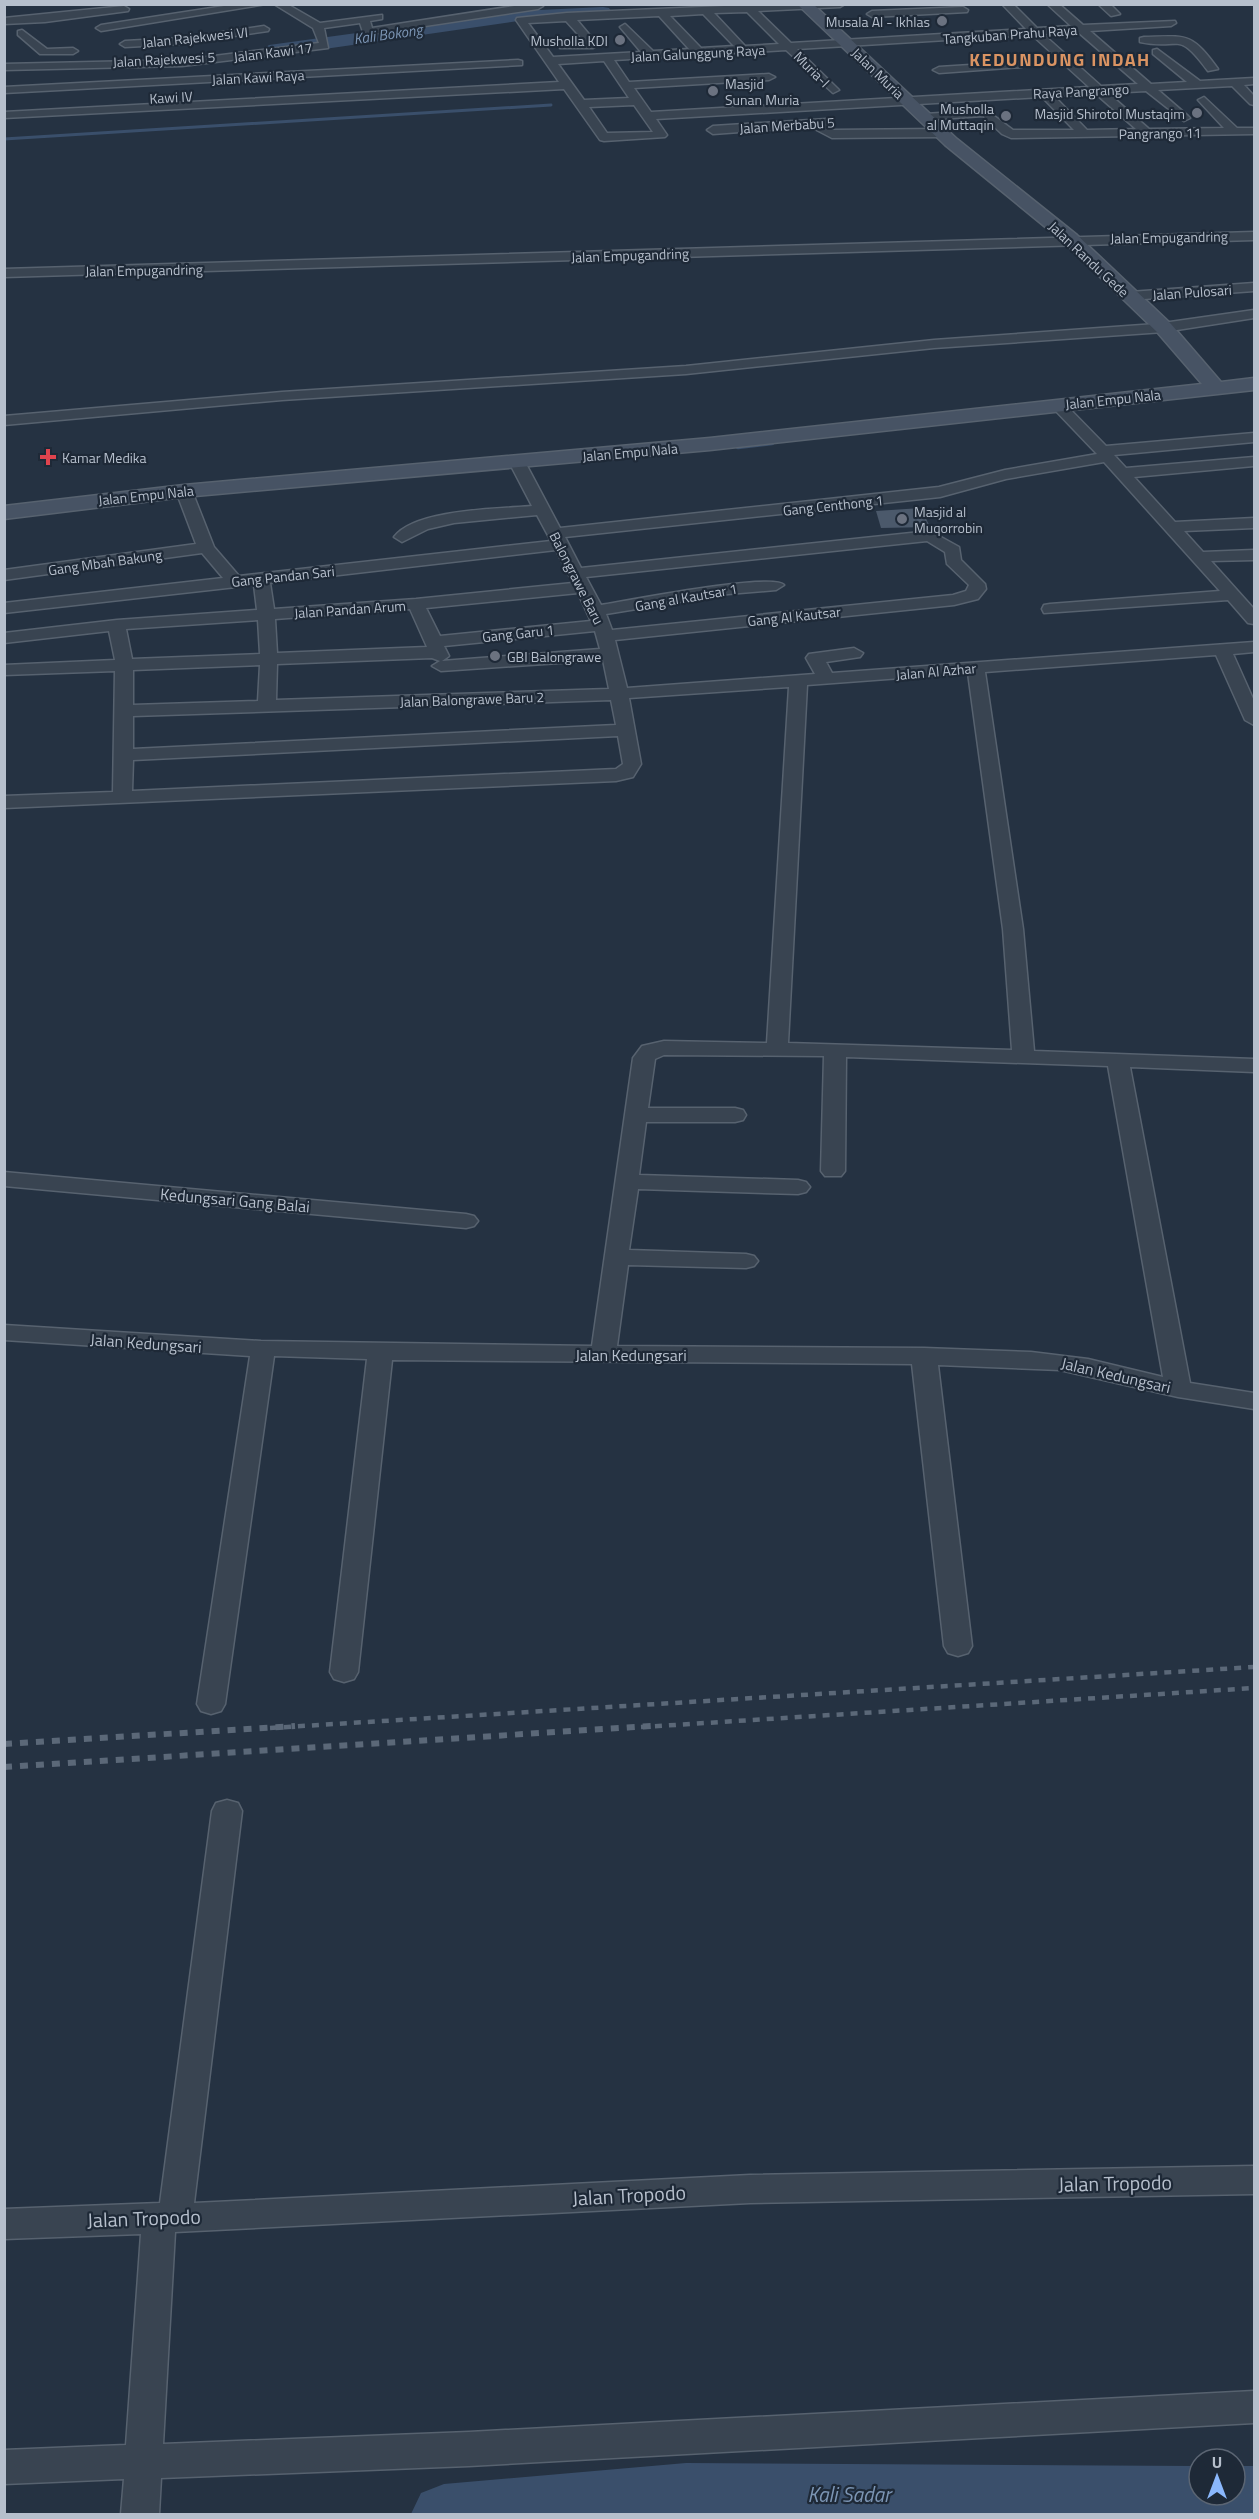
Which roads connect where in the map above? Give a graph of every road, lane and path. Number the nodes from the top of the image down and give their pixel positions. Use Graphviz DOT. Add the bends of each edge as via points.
graph roads {
  1 [pos="61,4"];
  2 [pos="261,4"];
  3 [pos="279,4"];
  4 [pos="721,4"];
  5 [pos="840,4"];
  6 [pos="861,4"];
  7 [pos="1007,4"];
  8 [pos="1052,4"];
  9 [pos="805,5"];
  10 [pos="135,8"];
  11 [pos="604,8"];
  12 [pos="230,9"];
  13 [pos="750,9"];
  14 [pos="705,10"];
  15 [pos="963,10"];
  16 [pos="1103,10"];
  17 [pos="353,11"];
  18 [pos="1159,11"];
  19 [pos="545,12"];
  20 [pos="661,12"];
  21 [pos="920,13"];
  22 [pos="1127,13"];
  23 [pos="872,14"];
  24 [pos="81,15"];
  25 [pos="392,15"];
  26 [pos="567,16"];
  27 [pos="1080,16"];
  28 [pos="1068,17"];
  29 [pos="367,19"];
  30 [pos="1024,20"];
  31 [pos="4,21"];
  32 [pos="146,21"];
  33 [pos="1005,21"];
  34 [pos="671,24"];
  35 [pos="318,26"];
  36 [pos="96,27"];
  37 [pos="264,29"];
  38 [pos="1083,29"];
  39 [pos="40,32"];
  40 [pos="1035,32"];
  41 [pos="226,35"];
  42 [pos="985,35"];
  43 [pos="950,38"];
  44 [pos="900,40"];
  45 [pos="180,41"];
  46 [pos="1096,43"];
  47 [pos="125,44"];
  48 [pos="848,44"];
  49 [pos="791,47"];
  50 [pos="529,50"];
  51 [pos="743,50"];
  52 [pos="1198,50"];
  53 [pos="265,51"];
  54 [pos="277,52"];
  55 [pos="326,53"];
  56 [pos="699,53"];
  57 [pos="1146,53"];
  58 [pos="1112,55"];
  59 [pos="220,56"];
  60 [pos="650,56"];
  61 [pos="879,57"];
  62 [pos="411,58"];
  63 [pos="607,58"];
  64 [pos="862,58"];
  65 [pos="175,61"];
  66 [pos="548,61"];
  67 [pos="805,61"];
  68 [pos="782,62"];
  69 [pos="116,63"];
  70 [pos="518,63"];
  71 [pos="71,64"];
  72 [pos="760,64"];
  73 [pos="482,65"];
  74 [pos="4,66"];
  75 [pos="451,67"];
  76 [pos="417,69"];
  77 [pos="1178,69"];
  78 [pos="30,71"];
  79 [pos="382,71"];
  80 [pos="284,76"];
  81 [pos="1083,76"];
  82 [pos="4,77"];
  83 [pos="1063,77"];
  84 [pos="213,79"];
  85 [pos="1254,81"];
  86 [pos="1235,82"];
  87 [pos="115,84"];
  88 [pos="1197,84"];
  89 [pos="569,85"];
  90 [pos="627,85"];
  91 [pos="76,86"];
  92 [pos="1149,87"];
  93 [pos="32,88"];
  94 [pos="530,88"];
  95 [pos="4,90"];
  96 [pos="498,90"];
  97 [pos="1100,90"];
  98 [pos="685,91"];
  99 [pos="812,91"];
  100 [pos="462,92"];
  101 [pos="1045,93"];
  102 [pos="430,94"];
  103 [pos="395,96"];
  104 [pos="339,97"];
  105 [pos="969,97"];
  106 [pos="1252,99"];
  107 [pos="220,100"];
  108 [pos="1193,100"];
  109 [pos="638,101"];
  110 [pos="908,101"];
  111 [pos="1166,102"];
  112 [pos="582,104"];
  113 [pos="849,105"];
  114 [pos="4,106"];
  115 [pos="86,107"];
  116 [pos="1061,108"];
  117 [pos="1040,110"];
  118 [pos="1008,112"];
  119 [pos="700,113"];
  120 [pos="986,113"];
  121 [pos="4,115"];
  122 [pos="649,116"];
  123 [pos="925,117"];
  124 [pos="1193,117"];
  125 [pos="1221,117"];
  126 [pos="1131,118"];
  127 [pos="852,121"];
  128 [pos="813,123"];
  129 [pos="1254,131"];
  130 [pos="1235,132"];
  131 [pos="1147,133"];
  132 [pos="873,134"];
  133 [pos="1085,134"];
  134 [pos="946,137"];
  135 [pos="1254,236"];
  136 [pos="1073,241"];
  137 [pos="4,273"];
  138 [pos="1254,287"];
  139 [pos="1130,296"];
  140 [pos="1254,314"];
  141 [pos="1163,327"];
  142 [pos="1254,374"];
  143 [pos="1212,384"];
  144 [pos="1254,384"];
  145 [pos="1061,408"];
  146 [pos="4,421"];
  147 [pos="1254,437"];
  148 [pos="1106,454"];
  149 [pos="1254,461"];
  150 [pos="519,465"];
  151 [pos="1123,473"];
  152 [pos="186,494"];
  153 [pos="4,502"];
  154 [pos="541,510"];
  155 [pos="4,513"];
  156 [pos="1254,523"];
  157 [pos="1172,527"];
  158 [pos="402,537"];
  159 [pos="558,539"];
  160 [pos="206,548"];
  161 [pos="1254,555"];
  162 [pos="1200,557"];
  163 [pos="4,575"];
  164 [pos="261,578"];
  165 [pos="580,580"];
  166 [pos="234,581"];
  167 [pos="776,585"];
  168 [pos="978,589"];
  169 [pos="1234,595"];
  170 [pos="60,600"];
  171 [pos="416,604"];
  172 [pos="4,608"];
  173 [pos="1050,609"];
  174 [pos="1252,612"];
  175 [pos="268,615"];
  176 [pos="601,624"];
  177 [pos="117,625"];
  178 [pos="72,630"];
  179 [pos="33,635"];
  180 [pos="4,638"];
  181 [pos="1254,647"];
  182 [pos="1222,649"];
  183 [pos="438,653"];
  184 [pos="854,653"];
  185 [pos="609,654"];
  186 [pos="270,658"];
  187 [pos="124,664"];
  188 [pos="976,668"];
  189 [pos="32,669"];
  190 [pos="4,670"];
  191 [pos="827,680"];
  192 [pos="798,681"];
  193 [pos="617,694"];
  194 [pos="442,700"];
  195 [pos="267,704"];
  196 [pos="126,711"];
  197 [pos="1254,720"];
  198 [pos="626,730"];
  199 [pos="124,755"];
  200 [pos="122,797"];
  201 [pos="4,802"];
  202 [pos="777,1049"];
  203 [pos="835,1050"];
  204 [pos="1024,1058"];
  205 [pos="1118,1060"];
  206 [pos="1254,1065"];
  207 [pos="638,1115"];
  208 [pos="735,1115"];
  209 [pos="833,1172"];
  210 [pos="4,1179"];
  211 [pos="629,1182"];
  212 [pos="798,1187"];
  213 [pos="466,1221"];
  214 [pos="617,1257"];
  215 [pos="746,1261"];
  216 [pos="4,1332"];
  217 [pos="263,1349"];
  218 [pos="380,1351"];
  219 [pos="603,1355"];
  220 [pos="924,1356"];
  221 [pos="1178,1389"];
  222 [pos="1254,1401"];
  223 [pos="958,1646"];
  224 [pos="344,1672"];
  225 [pos="210,1704"];
  226 [pos="227,1810"];
  227 [pos="1254,2180"];
  228 [pos="167,2218"];
  229 [pos="4,2223"];
  230 [pos="1254,2407"];
  231 [pos="4,2467"];
  232 [pos="142,2485"];
  1 -- 24 [label="street"];
  2 -- 12 [label="street"];
  3 -- 35 [label="street"];
  4 -- 11 [label="street"];
  5 -- 9 [label="street"];
  6 -- 23 [label="street"];
  7 -- 30 [label="street"];
  8 -- 28 [label="street"];
  9 -- 13 [label="street"];
  9 -- 48 [label="main road, Jalan Muria"];
  10 -- 24 [label="street"];
  11 -- 19 [label="street"];
  12 -- 32 [label="street"];
  12 -- 37 [label="street"];
  13 -- 14 [label="street"];
  13 -- 49 [label="street, Muria-I"];
  14 -- 20 [label="street"];
  14 -- 51 [label="street"];
  15 -- 21 [label="street"];
  16 -- 22 [label="street"];
  17 -- 29 [label="street"];
  18 -- 38 [label="street, Tangkuban Prahu Raya" via="1171,23"];
  19 -- 26 [label="street"];
  19 -- 29 [label="street" via="372,31 367,30"];
  19 -- 50 [label="street" via="521,20"];
  20 -- 26 [label="street"];
  20 -- 34 [label="street"];
  21 -- 23 [label="street"];
  21 -- 43 [label="street"];
  23 -- 44 [label="street"];
  24 -- 31 [label="street"];
  24 -- 36 [label="street"];
  25 -- 29 [label="street"];
  26 -- 50 [label="street" via="586,29 598,45"];
  27 -- 28 [label="street"];
  28 -- 38 [label="street"];
  29 -- 35 [label="street"];
  30 -- 33 [label="street"];
  30 -- 40 [label="street"];
  32 -- 36 [label="street"];
  32 -- 45 [label="street" via="169,30"];
  34 -- 56 [label="street"];
  34 -- 60 [label="street" via="620,27"];
  35 -- 55 [label="street"];
  36 -- 47 [label="street"];
  37 -- 41 [label="street, Jalan Rajekwesi VI"];
  37 -- 53 [label="street"];
  38 -- 40 [label="street, Tangkuban Prahu Raya"];
  38 -- 46 [label="street"];
  39 -- 71 [label="street" via="18,33 44,52 75,46"];
  40 -- 42 [label="street, Tangkuban Prahu Raya"];
  40 -- 81 [label="street"];
  41 -- 45 [label="street, Jalan Rajekwesi VI"];
  41 -- 59 [label="street"];
  42 -- 43 [label="street, Tangkuban Prahu Raya"];
  42 -- 105 [label="street" via="1022,68 936,68"];
  43 -- 44 [label="street, Tangkuban Prahu Raya"];
  44 -- 48 [label="street, Tangkuban Prahu Raya"];
  45 -- 47 [label="street, Jalan Rajekwesi VI"];
  45 -- 65 [label="street"];
  46 -- 52 [label="street" via="1182,38"];
  46 -- 58 [label="street"];
  47 -- 69 [label="street"];
  48 -- 49 [label="street, Jalan Galunggung Raya"];
  48 -- 64 [label="main road, Jalan Muria"];
  49 -- 51 [label="street, Jalan Galunggung Raya"];
  49 -- 67 [label="street, Muria-I"];
  50 -- 62 [label="street"];
  50 -- 66 [label="street"];
  50 -- 70 [label="street"];
  51 -- 56 [label="street, Jalan Galunggung Raya"];
  52 -- 57 [label="street"];
  52 -- 77 [label="street" via="1217,68"];
  53 -- 55 [label="street, Jalan Rajekwesi 5"];
  53 -- 59 [label="street, Jalan Rajekwesi 5"];
  54 -- 55 [label="street, Jalan Kawi 17"];
  54 -- 69 [label="street, Jalan Kawi 17" via="188,62"];
  54 -- 80 [label="street"];
  55 -- 62 [label="street"];
  55 -- 79 [label="street"];
  55 -- 80 [label="street, Jalan Kawi Raya"];
  55 -- 104 [label="street"];
  56 -- 60 [label="street, Jalan Galunggung Raya"];
  57 -- 58 [label="street"];
  57 -- 77 [label="street"];
  58 -- 92 [label="street"];
  59 -- 65 [label="street, Jalan Rajekwesi 5"];
  60 -- 63 [label="street, Jalan Galunggung Raya"];
  61 -- 64 [label="street"];
  62 -- 76 [label="street"];
  63 -- 66 [label="street, Jalan Galunggung Raya"];
  63 -- 90 [label="street" via="623,71"];
  64 -- 110 [label="main road, Jalan Muria" via="884,86"];
  65 -- 69 [label="street, Jalan Rajekwesi 5"];
  66 -- 89 [label="street"];
  67 -- 68 [label="street"];
  67 -- 99 [label="street, Muria-I" via="839,89"];
  69 -- 71 [label="street"];
  69 -- 87 [label="street"];
  70 -- 73 [label="street"];
  70 -- 94 [label="street"];
  71 -- 74 [label="street"];
  71 -- 78 [label="street"];
  71 -- 91 [label="street"];
  72 -- 98 [label="street" via="772,81"];
  73 -- 75 [label="street"];
  73 -- 96 [label="street"];
  74 -- 78 [label="street"];
  75 -- 76 [label="street"];
  75 -- 100 [label="street"];
  76 -- 79 [label="street"];
  76 -- 102 [label="street"];
  77 -- 88 [label="street"];
  78 -- 82 [label="street"];
  78 -- 93 [label="street"];
  79 -- 103 [label="street"];
  80 -- 84 [label="street, Jalan Kawi Raya"];
  81 -- 83 [label="street"];
  81 -- 97 [label="street"];
  84 -- 87 [label="street, Jalan Kawi Raya"];
  84 -- 107 [label="street"];
  85 -- 86 [label="street, Raya Pangrango"];
  86 -- 88 [label="street, Raya Pangrango"];
  86 -- 106 [label="street"];
  87 -- 91 [label="street, Jalan Kawi Raya"];
  88 -- 92 [label="street, Raya Pangrango"];
  89 -- 94 [label="street"];
  89 -- 112 [label="street"];
  90 -- 98 [label="street"];
  90 -- 109 [label="street"];
  91 -- 93 [label="street, Jalan Kawi Raya"];
  91 -- 115 [label="street"];
  92 -- 97 [label="street, Raya Pangrango"];
  92 -- 111 [label="street"];
  93 -- 95 [label="street, Jalan Kawi Raya"];
  94 -- 96 [label="street"];
  96 -- 100 [label="street"];
  97 -- 101 [label="street, Raya Pangrango"];
  97 -- 126 [label="street"];
  98 -- 119 [label="street"];
  100 -- 102 [label="street"];
  101 -- 105 [label="street, Raya Pangrango"];
  101 -- 116 [label="street"];
  102 -- 103 [label="street"];
  103 -- 104 [label="street"];
  104 -- 107 [label="street"];
  105 -- 110 [label="street, Raya Pangrango"];
  106 -- 108 [label="street"];
  107 -- 115 [label="street"];
  108 -- 111 [label="street"];
  108 -- 125 [label="street"];
  109 -- 112 [label="street"];
  109 -- 122 [label="street"];
  110 -- 113 [label="street, Raya Pangrango"];
  110 -- 123 [label="main road, Jalan Muria"];
  111 -- 124 [label="street"];
  112 -- 122 [label="street" via="606,138 660,136"];
  113 -- 119 [label="street, Raya Pangrango"];
  113 -- 132 [label="street"];
  114 -- 115 [label="street"];
  115 -- 121 [label="street"];
  116 -- 117 [label="street"];
  116 -- 133 [label="street"];
  118 -- 120 [label="street"];
  119 -- 122 [label="street, Raya Pangrango"];
  119 -- 128 [label="street, Jalan Merbabu 5" via="715,134"];
  120 -- 123 [label="street"];
  120 -- 133 [label="street, Pangrango 11" via="1011,134"];
  123 -- 134 [label="main road, Jalan Muria"];
  124 -- 125 [label="street"];
  124 -- 126 [label="street"];
  125 -- 130 [label="street"];
  126 -- 131 [label="street"];
  127 -- 128 [label="street, Jalan Merbabu 5"];
  128 -- 132 [label="street" via="832,134"];
  129 -- 130 [label="street, Pangrango 11"];
  130 -- 131 [label="street, Pangrango 11"];
  131 -- 133 [label="street, Pangrango 11"];
  132 -- 134 [label="street"];
  134 -- 136 [label="main road, Jalan Randu Gede"];
  135 -- 136 [label="street, Jalan Empugandring"];
  136 -- 137 [label="street, Jalan Empugandring"];
  136 -- 139 [label="main road, Jalan Randu Gede"];
  138 -- 139 [label="street, Jalan Pulosari"];
  139 -- 141 [label="main road, Jalan Randu Gede"];
  140 -- 141 [label="street"];
  141 -- 143 [label="main road, Jalan Randu Gede"];
  141 -- 146 [label="street" via="924,345 676,371 282,396"];
  142 -- 143 [label="main road, Jalan Empu Nala"];
  143 -- 144 [label="main road, Jalan Empu Nala"];
  143 -- 145 [label="main road, Jalan Empu Nala"];
  143 -- 153 [label="main road, Jalan Empu Nala" via="704,434 177,479"];
  145 -- 148 [label="street"];
  145 -- 150 [label="main road, Jalan Empu Nala"];
  147 -- 148 [label="street, Gang Centhong 1"];
  148 -- 151 [label="street"];
  148 -- 159 [label="street, Gang Centhong 1" via="940,492"];
  149 -- 151 [label="street"];
  150 -- 152 [label="main road, Jalan Empu Nala"];
  150 -- 154 [label="street, Balongrawe Baru"];
  151 -- 157 [label="street"];
  152 -- 155 [label="main road, Jalan Empu Nala"];
  152 -- 160 [label="street"];
  154 -- 158 [label="street" via="454,518 422,526"];
  154 -- 159 [label="street, Balongrawe Baru"];
  156 -- 157 [label="street"];
  157 -- 162 [label="street"];
  159 -- 164 [label="street, Gang Pandan Sari"];
  159 -- 165 [label="street, Balongrawe Baru"];
  160 -- 163 [label="street, Gang Mbah Bakung"];
  160 -- 166 [label="street"];
  161 -- 162 [label="street"];
  162 -- 169 [label="street"];
  164 -- 166 [label="street, Gang Pandan Sari"];
  164 -- 175 [label="street"];
  165 -- 168 [label="street, Jalan Pandan Arum" via="930,536 953,550 953,561"];
  165 -- 171 [label="street, Jalan Pandan Arum"];
  165 -- 176 [label="street, Balongrawe Baru"];
  166 -- 170 [label="street, Gang Pandan Sari"];
  167 -- 176 [label="street, Gang al Kautsar 1" via="739,588"];
  168 -- 176 [label="street, Gang Al Kautsar" via="954,600"];
  169 -- 173 [label="street"];
  169 -- 174 [label="street"];
  170 -- 172 [label="street, Gang Pandan Sari"];
  170 -- 178 [label="street"];
  171 -- 175 [label="street, Jalan Pandan Arum"];
  171 -- 183 [label="street"];
  175 -- 177 [label="street, Jalan Pandan Arum"];
  175 -- 186 [label="street"];
  176 -- 183 [label="street, Gang Garu 1"];
  176 -- 185 [label="street, Balongrawe Baru"];
  177 -- 178 [label="street, Jalan Pandan Arum"];
  177 -- 187 [label="street"];
  178 -- 179 [label="street, Jalan Pandan Arum"];
  179 -- 180 [label="street, Jalan Pandan Arum"];
  179 -- 189 [label="street"];
  181 -- 182 [label="street, Jalan Al Azhar"];
  182 -- 188 [label="street, Jalan Al Azhar"];
  182 -- 197 [label="street"];
  183 -- 185 [label="street"];
  183 -- 186 [label="street"];
  183 -- 194 [label="street"];
  184 -- 191 [label="street" via="815,658"];
  185 -- 193 [label="street, Balongrawe Baru"];
  186 -- 187 [label="street"];
  186 -- 195 [label="street"];
  187 -- 189 [label="street"];
  187 -- 196 [label="street"];
  188 -- 191 [label="street, Jalan Al Azhar"];
  188 -- 204 [label="street" via="1013,929"];
  189 -- 190 [label="street"];
  191 -- 192 [label="street, Jalan Al Azhar"];
  192 -- 193 [label="street, Jalan Al Azhar"];
  192 -- 202 [label="street"];
  193 -- 194 [label="street, Jalan Balongrawe Baru 2"];
  193 -- 198 [label="street, Balongrawe Baru"];
  194 -- 195 [label="street, Jalan Balongrawe Baru 2"];
  195 -- 196 [label="street, Jalan Balongrawe Baru 2"];
  196 -- 199 [label="street"];
  198 -- 199 [label="street"];
  198 -- 200 [label="street, Balongrawe Baru" via="632,764 626,773 616,775"];
  199 -- 200 [label="street"];
  200 -- 201 [label="street"];
  202 -- 203 [label="street"];
  202 -- 207 [label="street" via="650,1051 644,1058"];
  203 -- 204 [label="street"];
  203 -- 209 [label="street"];
  204 -- 205 [label="street"];
  205 -- 206 [label="street"];
  205 -- 221 [label="street"];
  207 -- 208 [label="street"];
  207 -- 211 [label="street"];
  210 -- 213 [label="street, Kedungsari Gang Balai"];
  211 -- 212 [label="street"];
  211 -- 214 [label="street"];
  214 -- 215 [label="street"];
  214 -- 219 [label="street"];
  216 -- 217 [label="street, Jalan Kedungsari"];
  217 -- 218 [label="street, Jalan Kedungsari"];
  217 -- 225 [label="street"];
  218 -- 219 [label="street, Jalan Kedungsari"];
  218 -- 224 [label="street"];
  219 -- 220 [label="street, Jalan Kedungsari"];
  220 -- 221 [label="street, Jalan Kedungsari" via="1058,1361"];
  220 -- 223 [label="street"];
  221 -- 222 [label="street, Jalan Kedungsari"];
  226 -- 228 [label="street"];
  227 -- 228 [label="street, Jalan Tropodo" via="750,2189"];
  228 -- 229 [label="street, Jalan Tropodo"];
  228 -- 232 [label="street"];
  230 -- 232 [label="street" via="469,2449"];
  231 -- 232 [label="street"];
}
